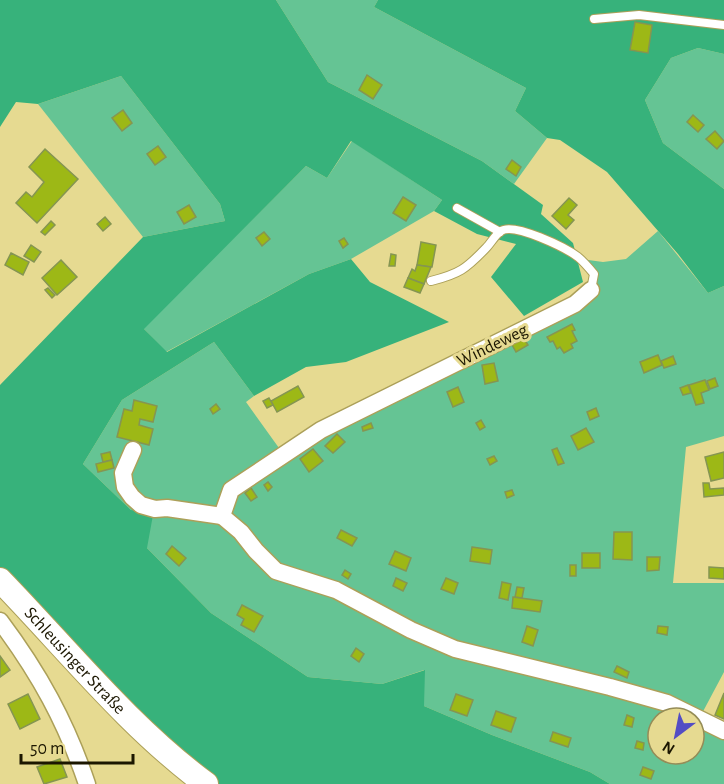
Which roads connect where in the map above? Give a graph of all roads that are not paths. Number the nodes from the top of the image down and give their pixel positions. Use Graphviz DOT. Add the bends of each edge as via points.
graph roads {
  1 [pos="594,19"];
  2 [pos="724,25"];
  3 [pos="457,208"];
  4 [pos="500,231"];
  5 [pos="431,281"];
  6 [pos="591,290"];
  7 [pos="133,450"];
  8 [pos="222,516"];
  9 [pos="0,580"];
  10 [pos="0,621"];
  11 [pos="724,731"];
  12 [pos="87,784"];
  13 [pos="206,784"];
  1 -- 2 [label="lane" via="639,15"];
  3 -- 4 [label="lane"];
  4 -- 5 [label="lane" via="457,274"];
  4 -- 6 [label="lane, Windeweg" via="519,230 575,255 594,274"];
  6 -- 8 [label="street, Windeweg" via="575,304 321,430 231,490"];
  7 -- 8 [label="street" via="123,473 125,487 141,505"];
  8 -- 11 [label="street" via="276,572 336,590 455,649 667,703"];
  9 -- 13 [label="main road, Schleusinger Straße" via="136,725"];
  10 -- 12 [label="street" via="49,693"];
}
